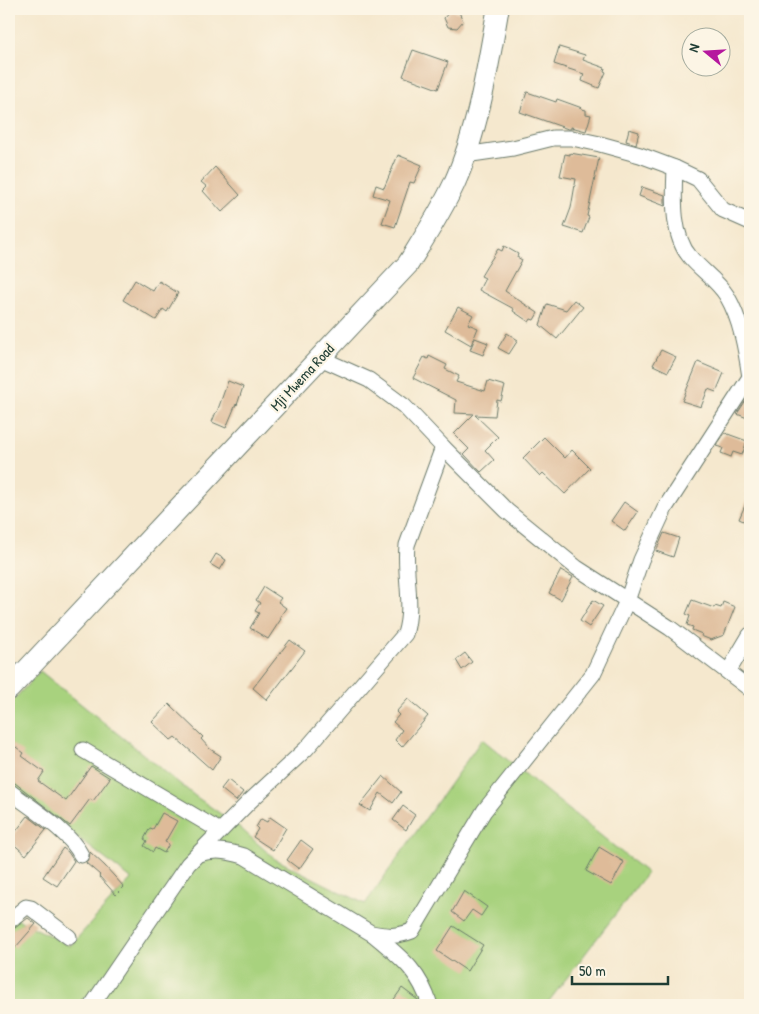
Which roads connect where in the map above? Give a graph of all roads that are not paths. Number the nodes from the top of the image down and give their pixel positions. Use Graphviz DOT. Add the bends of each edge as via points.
graph roads {
  1 [pos="498,9"];
  2 [pos="465,155"];
  3 [pos="675,168"];
  4 [pos="750,222"];
  5 [pos="320,358"];
  6 [pos="750,377"];
  7 [pos="442,447"];
  8 [pos="627,601"];
  9 [pos="750,635"];
  10 [pos="728,672"];
  11 [pos="9,689"];
  12 [pos="750,689"];
  13 [pos="83,750"];
  14 [pos="9,791"];
  15 [pos="220,832"];
  16 [pos="198,854"];
  17 [pos="81,856"];
  18 [pos="9,921"];
  19 [pos="371,933"];
  20 [pos="69,937"];
  21 [pos="92,1005"];
  22 [pos="430,1005"];
  1 -- 2 [label="main road, Mji Mwema Road" via="480,103"];
  2 -- 3 [label="street" via="547,139 572,138"];
  2 -- 5 [label="main road, Mji Mwema Road" via="454,183 408,264"];
  3 -- 4 [label="street" via="698,179 723,210"];
  3 -- 6 [label="street" via="674,205 681,241 689,256 716,280 728,297 745,342"];
  5 -- 7 [label="street" via="369,380 385,391 404,406"];
  5 -- 11 [label="main road, Mji Mwema Road"];
  6 -- 8 [label="street" via="665,508 641,560"];
  7 -- 8 [label="street" via="507,512 577,568"];
  7 -- 15 [label="street" via="408,546 409,608 405,634 306,749"];
  8 -- 10 [label="street" via="670,628"];
  8 -- 19 [label="street" via="593,674 484,811 412,931 394,936"];
  9 -- 10 [label="street"];
  10 -- 12 [label="street"];
  13 -- 15 [label="street"];
  14 -- 17 [label="street" via="54,825"];
  15 -- 16 [label="street"];
  16 -- 19 [label="street" via="211,850 244,856"];
  16 -- 21 [label="street"];
  18 -- 20 [label="street" via="26,907 31,908"];
  19 -- 22 [label="street" via="408,964 424,987"];
}
